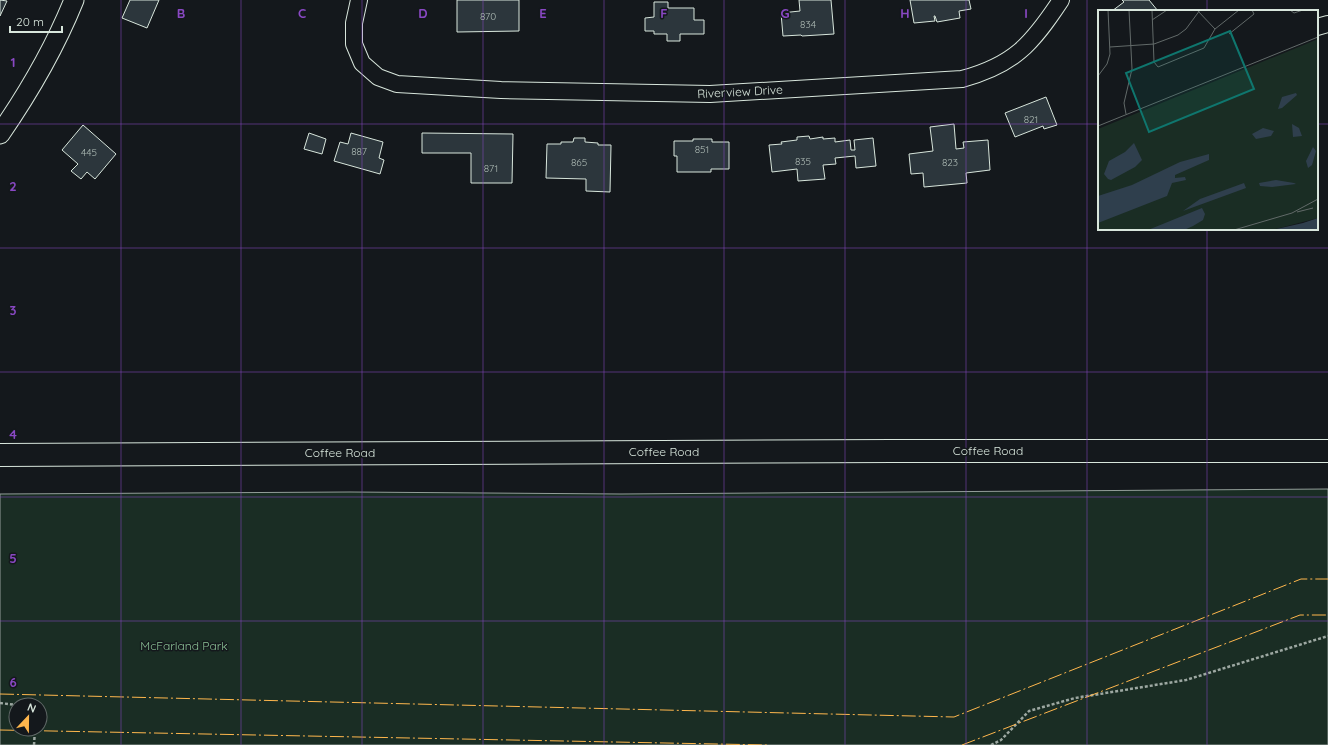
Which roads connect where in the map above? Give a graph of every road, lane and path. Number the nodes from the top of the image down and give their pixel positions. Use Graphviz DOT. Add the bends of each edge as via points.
graph roads {
  1 [pos="74,0"];
  2 [pos="359,0"];
  3 [pos="1061,0"];
  4 [pos="1328,24"];
  5 [pos="1318,27"];
  6 [pos="0,134"];
  7 [pos="1328,451"];
  8 [pos="0,455"];
  9 [pos="1328,636"];
  10 [pos="991,745"];
  1 -- 6 [label="street" via="45,61"];
  2 -- 3 [label="street, Riverview Drive" via="354,23 354,44 362,63 378,77 397,84 501,90 710,94 962,79 981,74 1018,54 1046,23"];
  4 -- 5 [label="street"];
  7 -- 8 [label="main road, Coffee Road"];
  9 -- 10 [label="path" via="1186,680 1075,698 1029,710 1001,740"];
}
